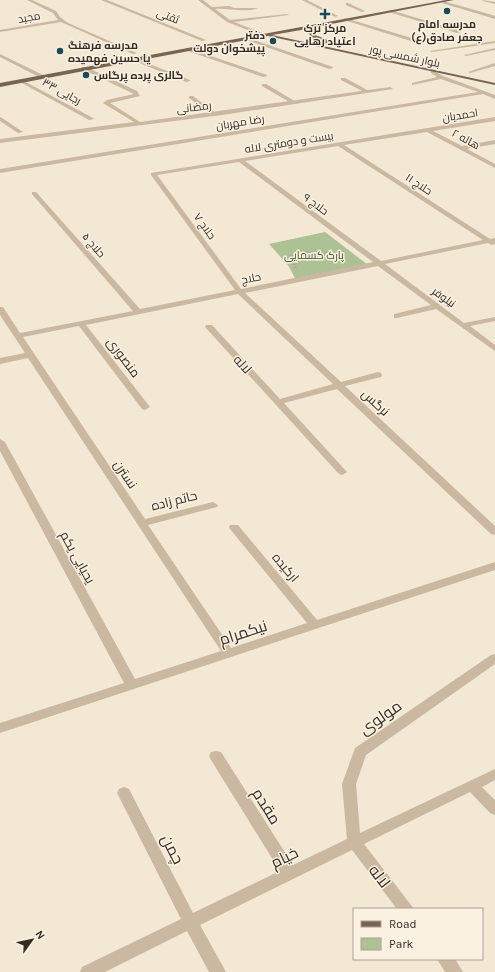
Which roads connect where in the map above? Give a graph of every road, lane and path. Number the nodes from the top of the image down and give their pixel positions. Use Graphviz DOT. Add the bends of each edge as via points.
graph roads {
  1 [pos="29,0"];
  2 [pos="103,0"];
  3 [pos="200,0"];
  4 [pos="304,0"];
  5 [pos="426,0"];
  6 [pos="452,0"];
  7 [pos="484,0"];
  8 [pos="443,2"];
  9 [pos="495,3"];
  10 [pos="251,4"];
  11 [pos="347,4"];
  12 [pos="210,8"];
  13 [pos="363,11"];
  14 [pos="390,11"];
  15 [pos="287,15"];
  16 [pos="336,16"];
  17 [pos="492,16"];
  18 [pos="329,17"];
  19 [pos="345,19"];
  20 [pos="61,21"];
  21 [pos="228,21"];
  22 [pos="309,26"];
  23 [pos="266,28"];
  24 [pos="0,31"];
  25 [pos="253,31"];
  26 [pos="459,32"];
  27 [pos="239,33"];
  28 [pos="264,34"];
  29 [pos="313,36"];
  30 [pos="211,38"];
  31 [pos="245,38"];
  32 [pos="204,40"];
  33 [pos="196,41"];
  34 [pos="296,41"];
  35 [pos="416,41"];
  36 [pos="495,42"];
  37 [pos="188,48"];
  38 [pos="495,49"];
  39 [pos="142,51"];
  40 [pos="432,51"];
  41 [pos="135,53"];
  42 [pos="128,54"];
  43 [pos="0,55"];
  44 [pos="466,55"];
  45 [pos="134,59"];
  46 [pos="85,62"];
  47 [pos="78,64"];
  48 [pos="495,64"];
  49 [pos="84,68"];
  50 [pos="331,68"];
  51 [pos="41,71"];
  52 [pos="432,71"];
  53 [pos="33,72"];
  54 [pos="470,72"];
  55 [pos="24,74"];
  56 [pos="482,75"];
  57 [pos="264,76"];
  58 [pos="441,76"];
  59 [pos="43,77"];
  60 [pos="33,79"];
  61 [pos="343,79"];
  62 [pos="22,81"];
  63 [pos="188,81"];
  64 [pos="414,84"];
  65 [pos="495,84"];
  66 [pos="0,85"];
  67 [pos="264,85"];
  68 [pos="390,89"];
  69 [pos="368,92"];
  70 [pos="483,93"];
  71 [pos="191,97"];
  72 [pos="495,98"];
  73 [pos="295,103"];
  74 [pos="214,114"];
  75 [pos="0,119"];
  76 [pos="91,119"];
  77 [pos="495,119"];
  78 [pos="140,124"];
  79 [pos="428,130"];
  80 [pos="20,132"];
  81 [pos="0,141"];
  82 [pos="495,142"];
  83 [pos="339,144"];
  84 [pos="461,148"];
  85 [pos="240,160"];
  86 [pos="493,164"];
  87 [pos="0,171"];
  88 [pos="153,174"];
  89 [pos="34,193"];
  90 [pos="493,242"];
  91 [pos="343,258"];
  92 [pos="380,263"];
  93 [pos="302,279"];
  94 [pos="239,291"];
  95 [pos="437,306"];
  96 [pos="0,310"];
  97 [pos="138,312"];
  98 [pos="397,316"];
  99 [pos="495,319"];
  100 [pos="82,323"];
  101 [pos="464,325"];
  102 [pos="209,327"];
  103 [pos="18,336"];
  104 [pos="495,348"];
  105 [pos="30,355"];
  106 [pos="0,361"];
  107 [pos="378,375"];
  108 [pos="338,385"];
  109 [pos="277,402"];
  110 [pos="146,407"];
  111 [pos="0,442"];
  112 [pos="342,472"];
  113 [pos="213,505"];
  114 [pos="142,523"];
  115 [pos="234,527"];
  116 [pos="495,532"];
  117 [pos="495,566"];
  118 [pos="315,625"];
  119 [pos="228,653"];
  120 [pos="495,658"];
  121 [pos="132,685"];
  122 [pos="0,728"];
  123 [pos="216,756"];
  124 [pos="495,774"];
  125 [pos="472,785"];
  126 [pos="124,793"];
  127 [pos="495,809"];
  128 [pos="354,842"];
  129 [pos="290,874"];
  130 [pos="405,908"];
  131 [pos="190,922"];
  132 [pos="446,960"];
  133 [pos="88,972"];
  134 [pos="218,972"];
  135 [pos="455,972"];
  1 -- 20 [label="street" via="55,12"];
  2 -- 32 [label="street, ثقتی"];
  3 -- 12 [label="street"];
  4 -- 16 [label="street"];
  5 -- 13 [label="main road"];
  6 -- 8 [label="main road"];
  7 -- 9 [label="street"];
  8 -- 14 [label="main road"];
  8 -- 17 [label="street"];
  10 -- 12 [label="street" via="256,8"];
  11 -- 13 [label="street"];
  12 -- 21 [label="street"];
  13 -- 16 [label="main road"];
  14 -- 19 [label="main road"];
  14 -- 26 [label="street"];
  15 -- 21 [label="street"];
  16 -- 18 [label="main road"];
  19 -- 22 [label="main road"];
  19 -- 35 [label="street"];
  20 -- 24 [label="street, مجید"];
  20 -- 41 [label="street"];
  21 -- 25 [label="street"];
  22 -- 28 [label="main road"];
  22 -- 29 [label="main road"];
  23 -- 25 [label="main road"];
  25 -- 27 [label="main road"];
  25 -- 28 [label="main road"];
  28 -- 31 [label="main road"];
  28 -- 34 [label="main road, بلوار شمسی پور"];
  29 -- 34 [label="main road, بلوار شمسی پور" via="293,37"];
  29 -- 54 [label="main road, بلوار شمسی پور" via="331,43"];
  30 -- 32 [label="main road"];
  31 -- 37 [label="main road"];
  31 -- 50 [label="street"];
  32 -- 33 [label="main road"];
  34 -- 52 [label="main road, بلوار شمسی پور"];
  36 -- 40 [label="street"];
  37 -- 45 [label="main road"];
  37 -- 57 [label="street"];
  38 -- 44 [label="street"];
  39 -- 41 [label="main road"];
  41 -- 42 [label="main road"];
  43 -- 53 [label="street"];
  45 -- 49 [label="main road"];
  45 -- 63 [label="street"];
  46 -- 47 [label="main road"];
  48 -- 54 [label="street"];
  49 -- 59 [label="main road"];
  49 -- 78 [label="street" via="135,92 138,95 106,103"];
  51 -- 53 [label="main road"];
  52 -- 58 [label="street"];
  52 -- 65 [label="main road, بلوار شمسی پور"];
  53 -- 55 [label="main road"];
  53 -- 59 [label="street"];
  54 -- 56 [label="main road, بلوار شمسی پور"];
  55 -- 60 [label="street"];
  58 -- 64 [label="street"];
  58 -- 70 [label="street"];
  59 -- 60 [label="main road"];
  60 -- 62 [label="main road"];
  61 -- 69 [label="street"];
  62 -- 66 [label="main road"];
  62 -- 76 [label="street, رجایی ۳۳"];
  67 -- 73 [label="street"];
  68 -- 69 [label="street, رمضانی"];
  69 -- 73 [label="street, رمضانی"];
  70 -- 72 [label="street"];
  70 -- 87 [label="street, رضا مهربان"];
  71 -- 74 [label="street"];
  73 -- 74 [label="street, رمضانی"];
  74 -- 78 [label="street, رمضانی"];
  75 -- 80 [label="street"];
  77 -- 79 [label="street, احمدیان"];
  78 -- 81 [label="street, رمضانی"];
  79 -- 83 [label="street, بیست و دومتری لاله"];
  79 -- 84 [label="street, هاله ۲"];
  82 -- 84 [label="street"];
  83 -- 85 [label="street, بیست و دومتری لاله"];
  83 -- 90 [label="street, حلاج ۱۱"];
  84 -- 86 [label="street, هاله ۲"];
  85 -- 88 [label="street, بیست و دومتری لاله"];
  85 -- 92 [label="street, حلاج ۹"];
  88 -- 94 [label="street, حلاج ۷"];
  89 -- 97 [label="street, حلاج ۵"];
  90 -- 92 [label="street, حلاج"];
  91 -- 93 [label="path" via="314,251 301,251 290,256"];
  92 -- 93 [label="street, حلاج"];
  92 -- 95 [label="street, نیلوفر"];
  93 -- 94 [label="street, حلاج"];
  94 -- 97 [label="street, حلاج"];
  94 -- 108 [label="street, نرگس"];
  95 -- 98 [label="street"];
  95 -- 101 [label="street, نیلوفر"];
  96 -- 103 [label="street, نسترن"];
  97 -- 100 [label="street, حلاج"];
  99 -- 101 [label="street"];
  100 -- 103 [label="street, حلاج"];
  100 -- 110 [label="street, منصوری"];
  101 -- 104 [label="street, نیلوفر"];
  102 -- 109 [label="street, لاله"];
  103 -- 105 [label="street, نسترن"];
  105 -- 106 [label="street"];
  105 -- 114 [label="street, نسترن"];
  107 -- 108 [label="street"];
  108 -- 109 [label="street"];
  108 -- 116 [label="street, نرگس"];
  109 -- 112 [label="street, لاله"];
  111 -- 121 [label="street, یحیایی یکم"];
  113 -- 114 [label="street, حاتم زاده"];
  114 -- 119 [label="street, نسترن"];
  115 -- 118 [label="street, ارکیده"];
  117 -- 118 [label="street, نیکمرام"];
  118 -- 119 [label="street, نیکمرام"];
  119 -- 121 [label="street, نیکمرام"];
  120 -- 128 [label="street, مولوی" via="360,752 349,784"];
  121 -- 122 [label="street, نیکمرام"];
  123 -- 129 [label="street, مقدم"];
  124 -- 125 [label="street, خیام"];
  125 -- 127 [label="street"];
  125 -- 128 [label="street, خیام"];
  126 -- 131 [label="street, چمن"];
  128 -- 129 [label="street, خیام"];
  128 -- 130 [label="street, لاله"];
  129 -- 131 [label="street, خیام"];
  131 -- 133 [label="street, خیام"];
  131 -- 134 [label="street, چمن"];
  132 -- 135 [label="street"];
}
